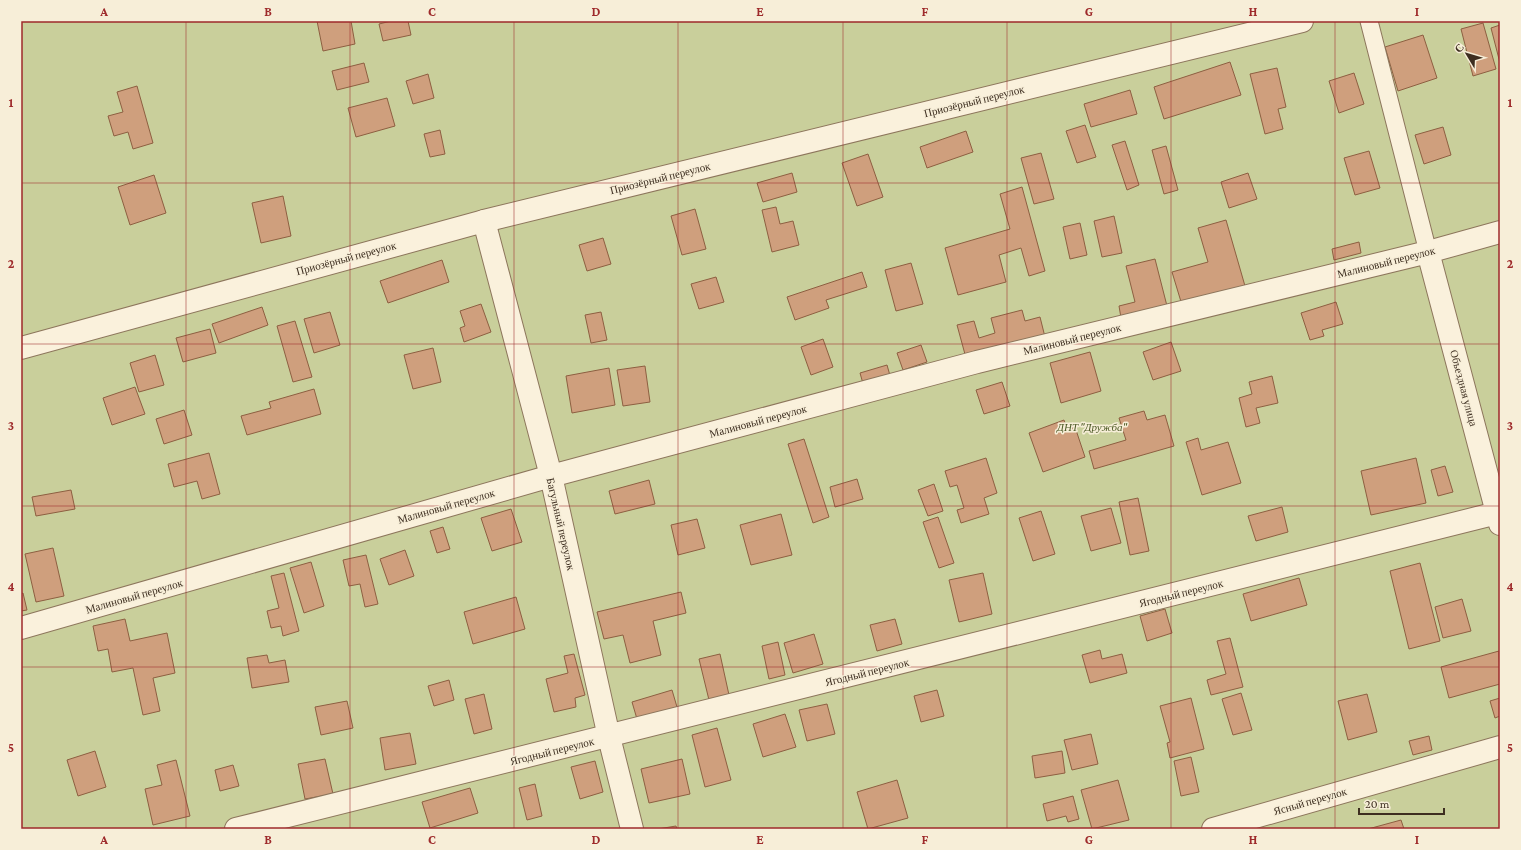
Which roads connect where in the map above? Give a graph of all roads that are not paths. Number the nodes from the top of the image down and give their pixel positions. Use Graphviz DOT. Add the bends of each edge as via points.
graph roads {
  1 [pos="1302,21"];
  2 [pos="1369,21"];
  3 [pos="484,220"];
  4 [pos="1500,232"];
  5 [pos="1428,252"];
  6 [pos="21,348"];
  7 [pos="551,476"];
  8 [pos="1499,518"];
  9 [pos="21,628"];
  10 [pos="609,737"];
  11 [pos="1500,747"];
  12 [pos="236,829"];
  13 [pos="632,829"];
  14 [pos="1213,829"];
  1 -- 3 [label="street, Приозёрный переулок"];
  2 -- 5 [label="lane"];
  3 -- 6 [label="street, Приозёрный переулок"];
  3 -- 7 [label="street, Багульный переулок"];
  4 -- 5 [label="street, Малиновый переулок"];
  5 -- 7 [label="street, Малиновый переулок" via="977,362"];
  5 -- 8 [label="street, Объездная улица"];
  7 -- 9 [label="street, Малиновый переулок"];
  7 -- 10 [label="street, Багульный переулок"];
  8 -- 10 [label="street, Ягодный переулок"];
  10 -- 12 [label="street, Ягодный переулок"];
  10 -- 13 [label="street, Багульный переулок"];
  11 -- 14 [label="street, Ясный переулок"];
}
